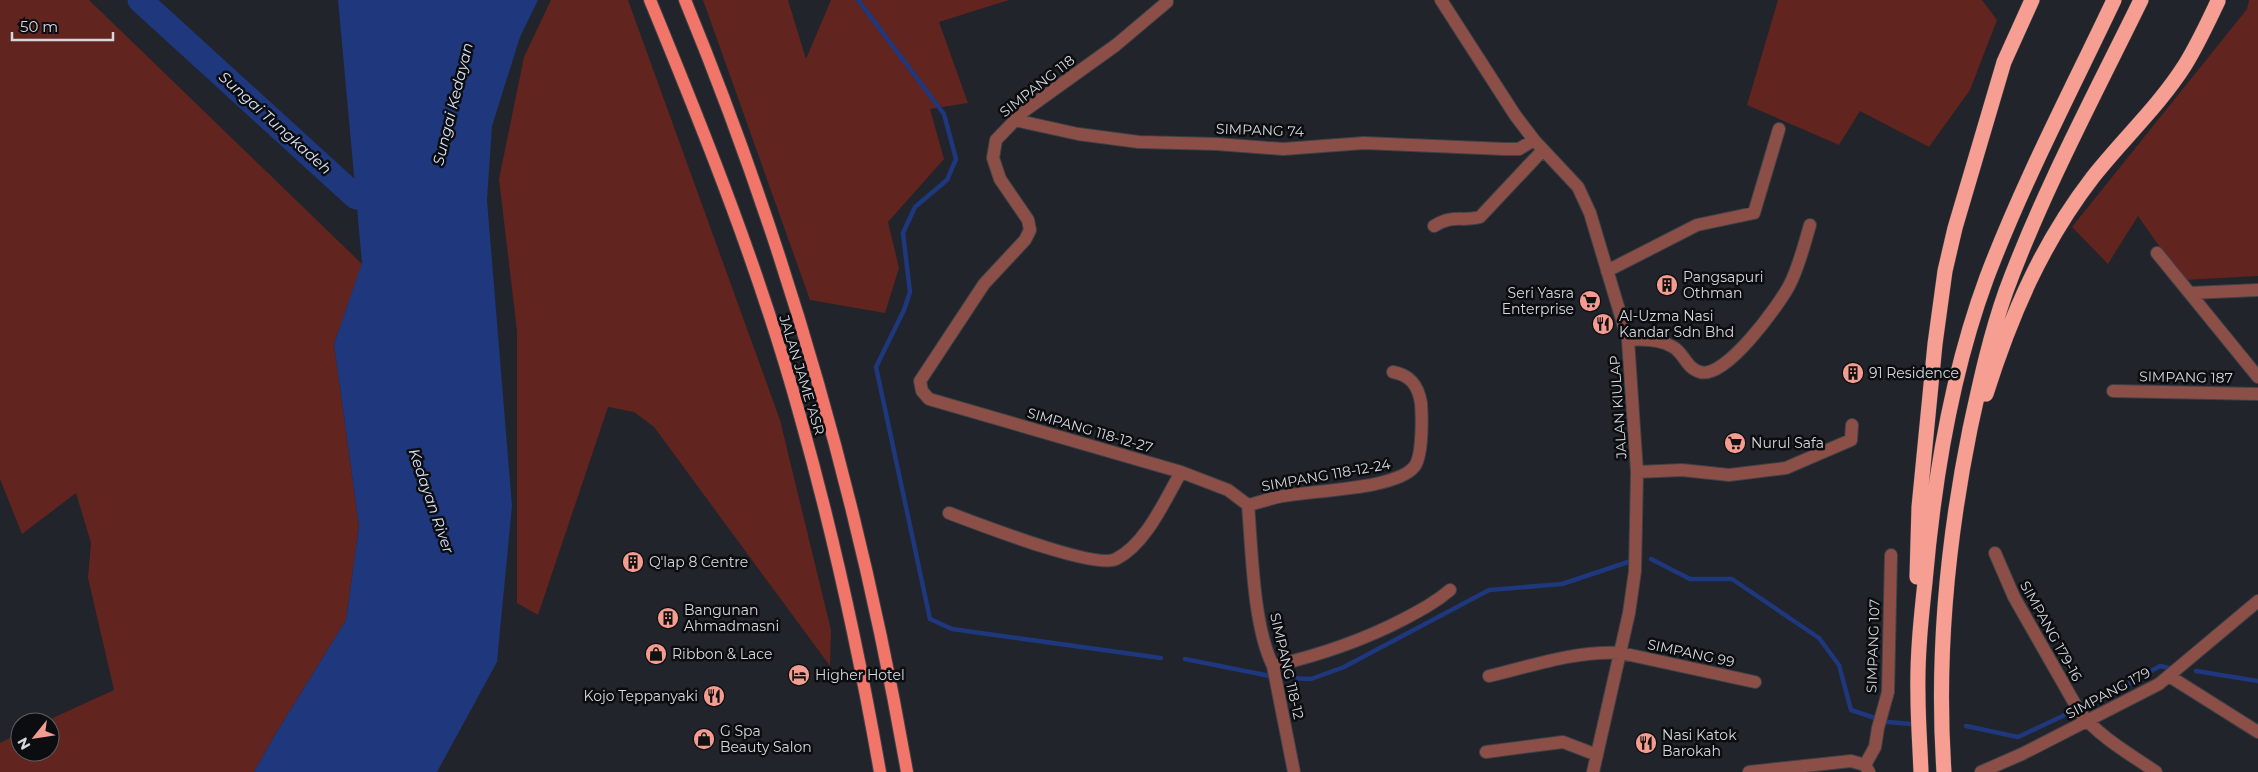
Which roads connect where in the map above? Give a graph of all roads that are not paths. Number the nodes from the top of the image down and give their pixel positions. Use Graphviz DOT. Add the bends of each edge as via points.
graph roads {
  1 [pos="650,0"];
  2 [pos="685,0"];
  3 [pos="1441,0"];
  4 [pos="2023,0"];
  5 [pos="2032,0"];
  6 [pos="2114,0"];
  7 [pos="2141,0"];
  8 [pos="2217,0"];
  9 [pos="1167,2"];
  10 [pos="2004,62"];
  11 [pos="1014,120"];
  12 [pos="1779,129"];
  13 [pos="1534,140"];
  14 [pos="1543,150"];
  15 [pos="1810,225"];
  16 [pos="1434,226"];
  17 [pos="2157,253"];
  18 [pos="1607,271"];
  19 [pos="2258,290"];
  20 [pos="2190,293"];
  21 [pos="1628,340"];
  22 [pos="1393,372"];
  23 [pos="2258,377"];
  24 [pos="922,391"];
  25 [pos="2113,391"];
  26 [pos="2258,394"];
  27 [pos="1852,425"];
  28 [pos="1181,472"];
  29 [pos="1637,472"];
  30 [pos="1961,473"];
  31 [pos="1248,505"];
  32 [pos="949,513"];
  33 [pos="1995,553"];
  34 [pos="1891,555"];
  35 [pos="1450,590"];
  36 [pos="2258,601"];
  37 [pos="1922,618"];
  38 [pos="1621,653"];
  39 [pos="1273,666"];
  40 [pos="1489,676"];
  41 [pos="2169,676"];
  42 [pos="1755,682"];
  43 [pos="2087,721"];
  44 [pos="2258,732"];
  45 [pos="1486,752"];
  46 [pos="1597,754"];
  47 [pos="1867,768"];
  48 [pos="880,772"];
  49 [pos="907,772"];
  50 [pos="1294,772"];
  51 [pos="1593,772"];
  52 [pos="1749,772"];
  53 [pos="1921,772"];
  54 [pos="1944,772"];
  55 [pos="1981,772"];
  56 [pos="2156,772"];
  1 -- 48 [label="main road, JALAN JAME 'ASR" via="718,171 800,414 834,544"];
  2 -- 49 [label="main road, JALAN JAME 'ASR" via="746,160 786,276 825,406 880,624"];
  3 -- 13 [label="street, JALAN KIULAP" via="1514,115"];
  4 -- 10 [label="highway"];
  5 -- 10 [label="highway"];
  6 -- 37 [label="highway" via="2008,224 1966,342 1944,439 1929,538"];
  7 -- 30 [label="highway" via="2054,177 2005,293 1982,374"];
  8 -- 30 [label="highway" via="2204,32 2184,66 2094,176 2061,223 2026,284 2003,341"];
  9 -- 11 [label="street, SIMPANG 118" via="1116,45"];
  10 -- 37 [label="highway" via="1945,271 1916,548"];
  11 -- 13 [label="street, SIMPANG 74" via="1078,134 1140,142 1283,148 1364,143 1504,149 1519,148"];
  11 -- 24 [label="street, SIMPANG 118" via="996,140 993,158 1000,179 1028,220 1030,230 1025,240 984,284 920,381"];
  12 -- 18 [label="street" via="1754,213 1697,224"];
  13 -- 14 [label="street, JALAN KIULAP"];
  14 -- 16 [label="street" via="1480,217 1447,219"];
  14 -- 18 [label="street, JALAN KIULAP" via="1578,188 1590,213"];
  15 -- 21 [label="street" via="1790,284 1774,312 1725,364 1711,372 1701,373 1690,368 1673,347 1647,339"];
  17 -- 20 [label="street"];
  18 -- 21 [label="street, JALAN KIULAP"];
  19 -- 20 [label="street"];
  20 -- 23 [label="street"];
  21 -- 29 [label="street, JALAN KIULAP"];
  22 -- 31 [label="street, SIMPANG 118-12-24" via="1404,374 1419,393 1420,453 1416,466 1406,475 1387,482 1278,497"];
  24 -- 28 [label="street, SIMPANG 118-12-27" via="929,399"];
  25 -- 26 [label="street, SIMPANG 187"];
  27 -- 29 [label="street" via="1850,440 1786,468 1729,476 1682,470"];
  28 -- 31 [label="street, SIMPANG 118-12-27" via="1228,490"];
  28 -- 32 [label="street" via="1156,516 1133,547 1114,560 1097,560 1039,545"];
  29 -- 38 [label="street, JALAN KIULAP" via="1635,571"];
  30 -- 54 [label="highway" via="1943,608 1940,669"];
  31 -- 39 [label="street, SIMPANG 118-12" via="1260,626"];
  33 -- 43 [label="street, SIMPANG 179-16" via="2014,597"];
  34 -- 47 [label="street, SIMPANG 107" via="1888,692"];
  35 -- 39 [label="street" via="1437,601 1374,634 1316,656"];
  36 -- 41 [label="street, SIMPANG 179"];
  37 -- 53 [label="highway" via="1918,694"];
  38 -- 40 [label="street, SIMPANG 99" via="1600,651 1571,656"];
  38 -- 42 [label="street, SIMPANG 99"];
  38 -- 46 [label="street, JALAN KIULAP"];
  39 -- 50 [label="street, SIMPANG 118-12"];
  41 -- 43 [label="street, SIMPANG 179" via="2129,701"];
  41 -- 44 [label="street"];
  43 -- 55 [label="street, SIMPANG 179"];
  43 -- 56 [label="street"];
  45 -- 46 [label="street" via="1563,742"];
  46 -- 51 [label="street, JALAN KIULAP"];
  47 -- 52 [label="street, SIMPANG 107" via="1851,761"];
}
